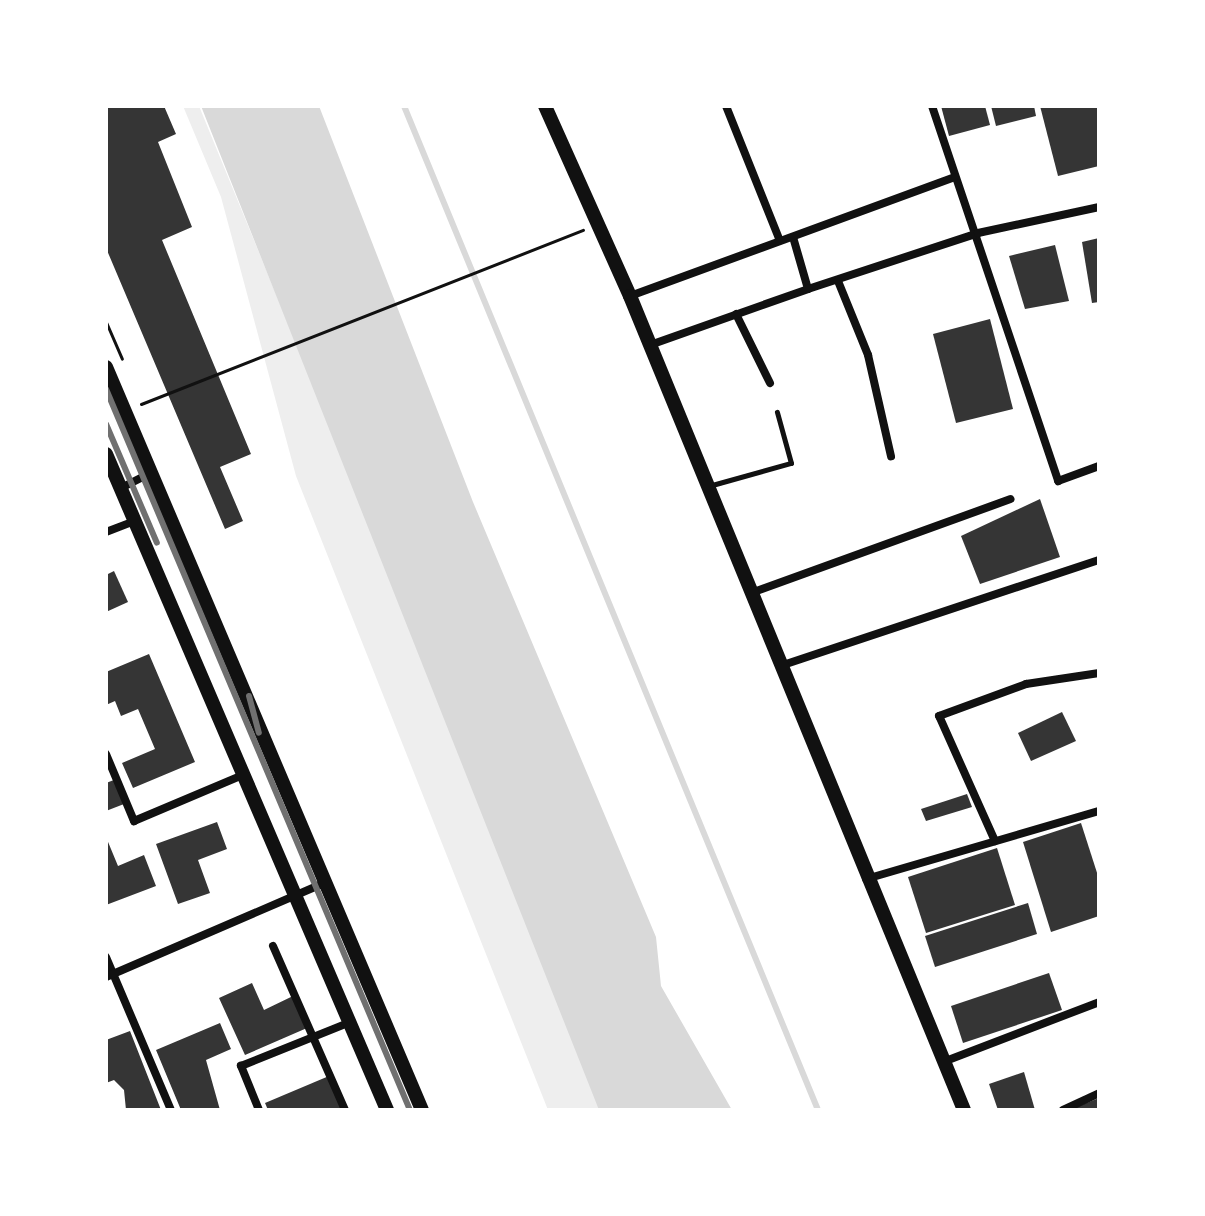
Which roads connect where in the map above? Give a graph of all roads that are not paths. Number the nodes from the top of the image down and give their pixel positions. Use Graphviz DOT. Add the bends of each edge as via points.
graph roads {
  1 [pos="545,106"];
  2 [pos="726,106"];
  3 [pos="932,106"];
  4 [pos="955,177"];
  5 [pos="1099,207"];
  6 [pos="978,233"];
  7 [pos="793,237"];
  8 [pos="780,241"];
  9 [pos="838,281"];
  10 [pos="808,289"];
  11 [pos="630,296"];
  12 [pos="736,314"];
  13 [pos="650,345"];
  14 [pos="106,367"];
  15 [pos="770,383"];
  16 [pos="777,412"];
  17 [pos="106,454"];
  18 [pos="891,456"];
  19 [pos="1099,466"];
  20 [pos="151,473"];
  21 [pos="707,487"];
  22 [pos="121,488"];
  23 [pos="1010,499"];
  24 [pos="136,521"];
  25 [pos="106,532"];
  26 [pos="1099,560"];
  27 [pos="750,593"];
  28 [pos="779,666"];
  29 [pos="1099,673"];
  30 [pos="106,754"];
  31 [pos="245,774"];
  32 [pos="1099,811"];
  33 [pos="995,841"];
  34 [pos="864,880"];
  35 [pos="322,884"];
  36 [pos="295,896"];
  37 [pos="273,946"];
  38 [pos="106,957"];
  39 [pos="110,975"];
  40 [pos="1099,1002"];
  41 [pos="348,1023"];
  42 [pos="314,1037"];
  43 [pos="943,1062"];
  44 [pos="1099,1093"];
  45 [pos="171,1110"];
  46 [pos="259,1110"];
  47 [pos="345,1110"];
  48 [pos="387,1110"];
  49 [pos="422,1110"];
  50 [pos="964,1110"];
  51 [pos="1063,1110"];
  1 -- 11 [label="street"];
  2 -- 8 [label="street"];
  3 -- 4 [label="street"];
  4 -- 6 [label="street"];
  4 -- 7 [label="street"];
  5 -- 6 [label="street"];
  6 -- 9 [label="street"];
  6 -- 19 [label="street" via="1058,481"];
  7 -- 8 [label="street"];
  7 -- 10 [label="street"];
  8 -- 11 [label="street"];
  9 -- 10 [label="street"];
  9 -- 18 [label="street" via="868,355"];
  10 -- 12 [label="street"];
  11 -- 13 [label="street"];
  12 -- 13 [label="street"];
  12 -- 15 [label="street"];
  13 -- 21 [label="street"];
  14 -- 20 [label="street"];
  16 -- 21 [label="lane" via="791,463"];
  17 -- 22 [label="street"];
  20 -- 22 [label="street"];
  20 -- 35 [label="street"];
  21 -- 27 [label="street"];
  22 -- 24 [label="street"];
  23 -- 27 [label="street"];
  24 -- 25 [label="street"];
  24 -- 31 [label="street"];
  26 -- 28 [label="street"];
  27 -- 28 [label="street"];
  28 -- 34 [label="street"];
  29 -- 33 [label="street" via="1026,684 939,716"];
  30 -- 31 [label="street" via="134,821"];
  31 -- 36 [label="street"];
  32 -- 33 [label="street"];
  33 -- 34 [label="street"];
  34 -- 43 [label="street"];
  35 -- 36 [label="street"];
  35 -- 49 [label="street"];
  36 -- 39 [label="street"];
  36 -- 41 [label="street"];
  37 -- 42 [label="street"];
  38 -- 39 [label="street"];
  39 -- 45 [label="street"];
  40 -- 43 [label="street"];
  41 -- 42 [label="street"];
  41 -- 48 [label="street"];
  42 -- 46 [label="street" via="241,1066"];
  42 -- 47 [label="street"];
  43 -- 50 [label="street"];
  44 -- 51 [label="street"];
}
